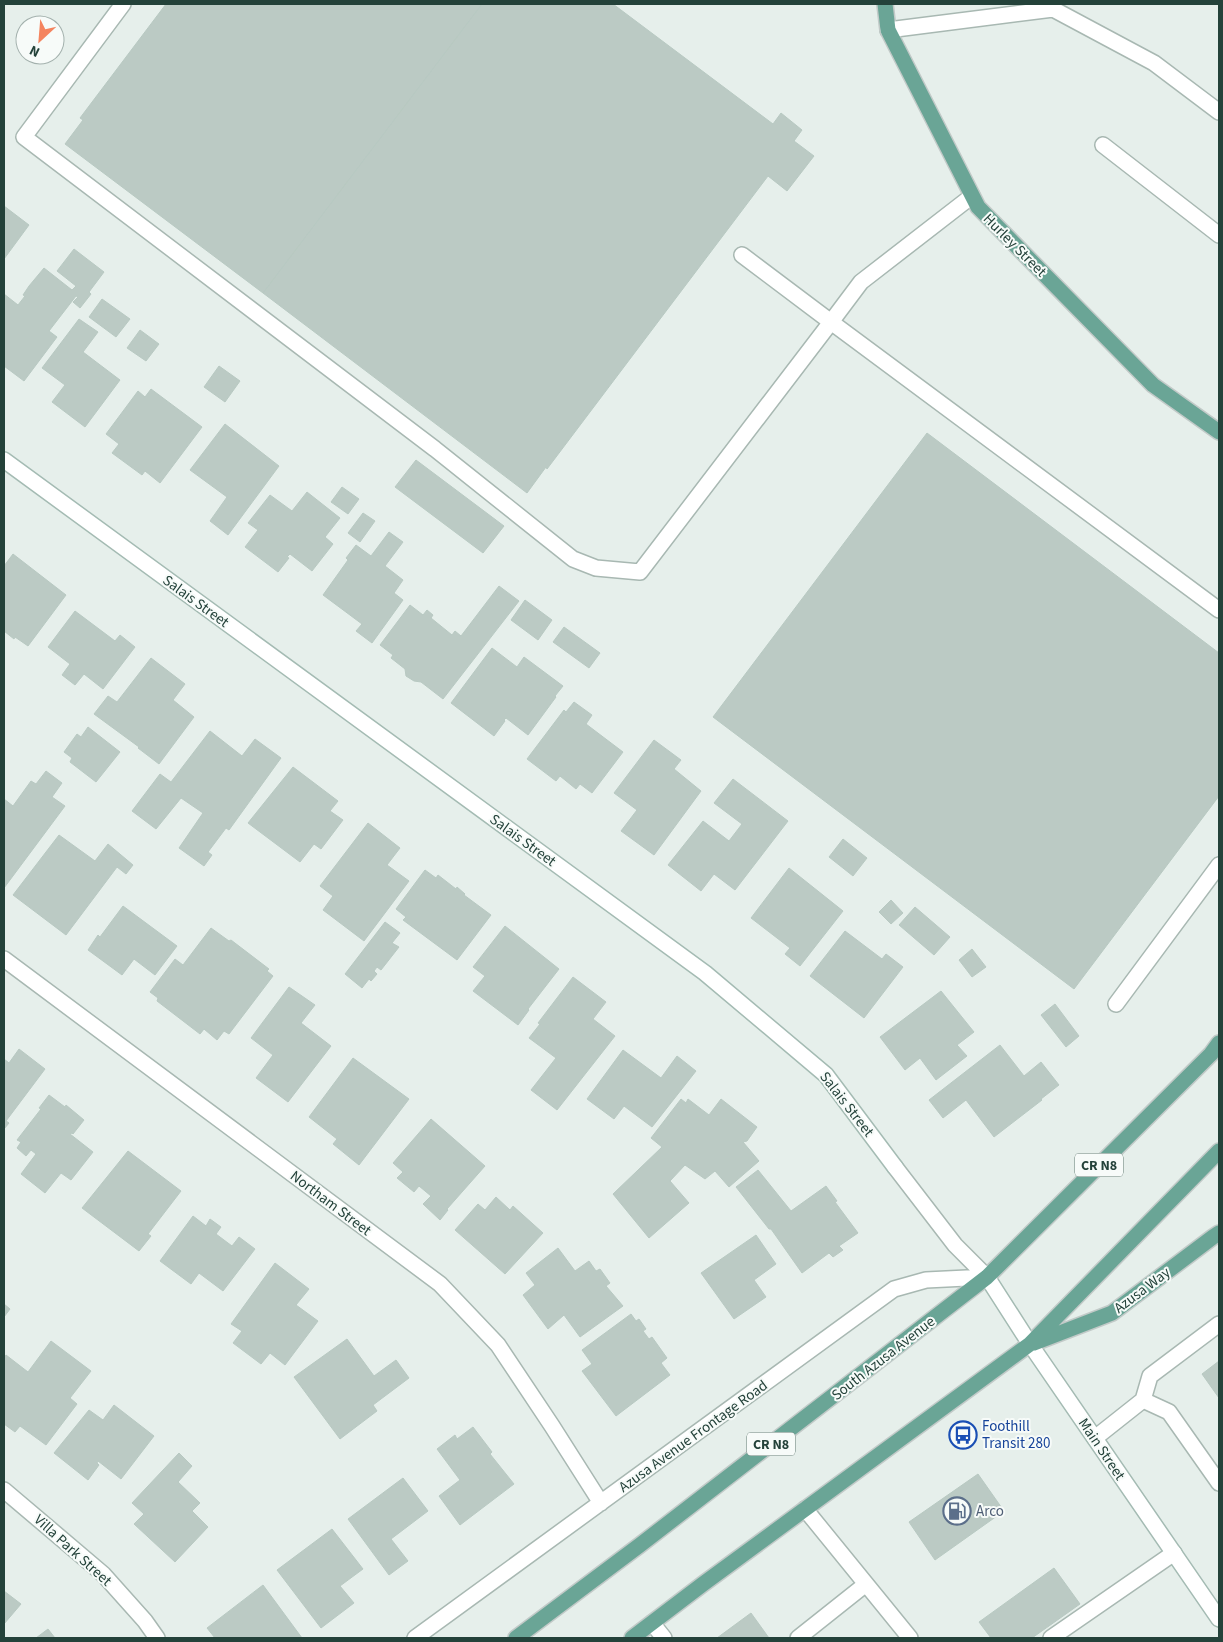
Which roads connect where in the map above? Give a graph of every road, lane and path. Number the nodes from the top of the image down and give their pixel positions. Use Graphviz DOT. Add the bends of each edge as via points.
graph roads {
  1 [pos="124,4"];
  2 [pos="885,4"];
  3 [pos="888,30"];
  4 [pos="1219,112"];
  5 [pos="1103,145"];
  6 [pos="972,196"];
  7 [pos="1219,235"];
  8 [pos="742,255"];
  9 [pos="831,322"];
  10 [pos="1219,432"];
  11 [pos="4,460"];
  12 [pos="1219,610"];
  13 [pos="1219,865"];
  14 [pos="4,959"];
  15 [pos="1116,1004"];
  16 [pos="1219,1043"];
  17 [pos="1219,1151"];
  18 [pos="1217,1239"];
  19 [pos="987,1277"];
  20 [pos="1219,1324"];
  21 [pos="1030,1344"];
  22 [pos="1143,1400"];
  23 [pos="1095,1438"];
  24 [pos="1219,1483"];
  25 [pos="4,1490"];
  26 [pos="601,1503"];
  27 [pos="805,1509"];
  28 [pos="1174,1553"];
  29 [pos="866,1584"];
  30 [pos="1219,1619"];
  31 [pos="652,1623"];
  32 [pos="798,1637"];
  33 [pos="157,1638"];
  34 [pos="416,1638"];
  35 [pos="516,1638"];
  36 [pos="632,1638"];
  37 [pos="664,1638"];
  38 [pos="910,1638"];
  39 [pos="1051,1638"];
  1 -- 9 [label="street" via="24,137 435,449 573,559 596,568 640,572"];
  2 -- 3 [label="main road, Hurley Street"];
  3 -- 4 [label="street" via="1053,9 1154,63"];
  3 -- 6 [label="main road, Hurley Street"];
  5 -- 7 [label="street"];
  6 -- 9 [label="street" via="861,282"];
  6 -- 10 [label="main road, Hurley Street" via="978,206 1153,385"];
  8 -- 9 [label="street"];
  9 -- 12 [label="street"];
  11 -- 19 [label="street, Salais Street" via="705,973 826,1075 956,1245"];
  13 -- 15 [label="street"];
  14 -- 26 [label="street, Northam Street" via="440,1284 498,1345"];
  16 -- 19 [label="main road, South Azusa Avenue / CR N8"];
  17 -- 21 [label="main road"];
  18 -- 21 [label="main road, Azusa Way" via="1112,1313"];
  19 -- 21 [label="street, Main Street"];
  19 -- 26 [label="street, Azusa Avenue Frontage Road" via="926,1280 894,1289"];
  19 -- 35 [label="main road, South Azusa Avenue / CR N8"];
  20 -- 22 [label="street" via="1150,1376"];
  21 -- 23 [label="street, Main Street"];
  21 -- 27 [label="main road"];
  22 -- 23 [label="street"];
  22 -- 24 [label="street" via="1169,1412"];
  23 -- 28 [label="street, Main Street"];
  25 -- 33 [label="street, Villa Park Street" via="103,1574"];
  26 -- 34 [label="street, Azusa Avenue Frontage Road"];
  27 -- 29 [label="street"];
  27 -- 31 [label="main road"];
  28 -- 30 [label="street, Main Street"];
  28 -- 39 [label="street"];
  29 -- 32 [label="street"];
  29 -- 38 [label="street"];
  31 -- 36 [label="main road"];
  31 -- 37 [label="street"];
}
